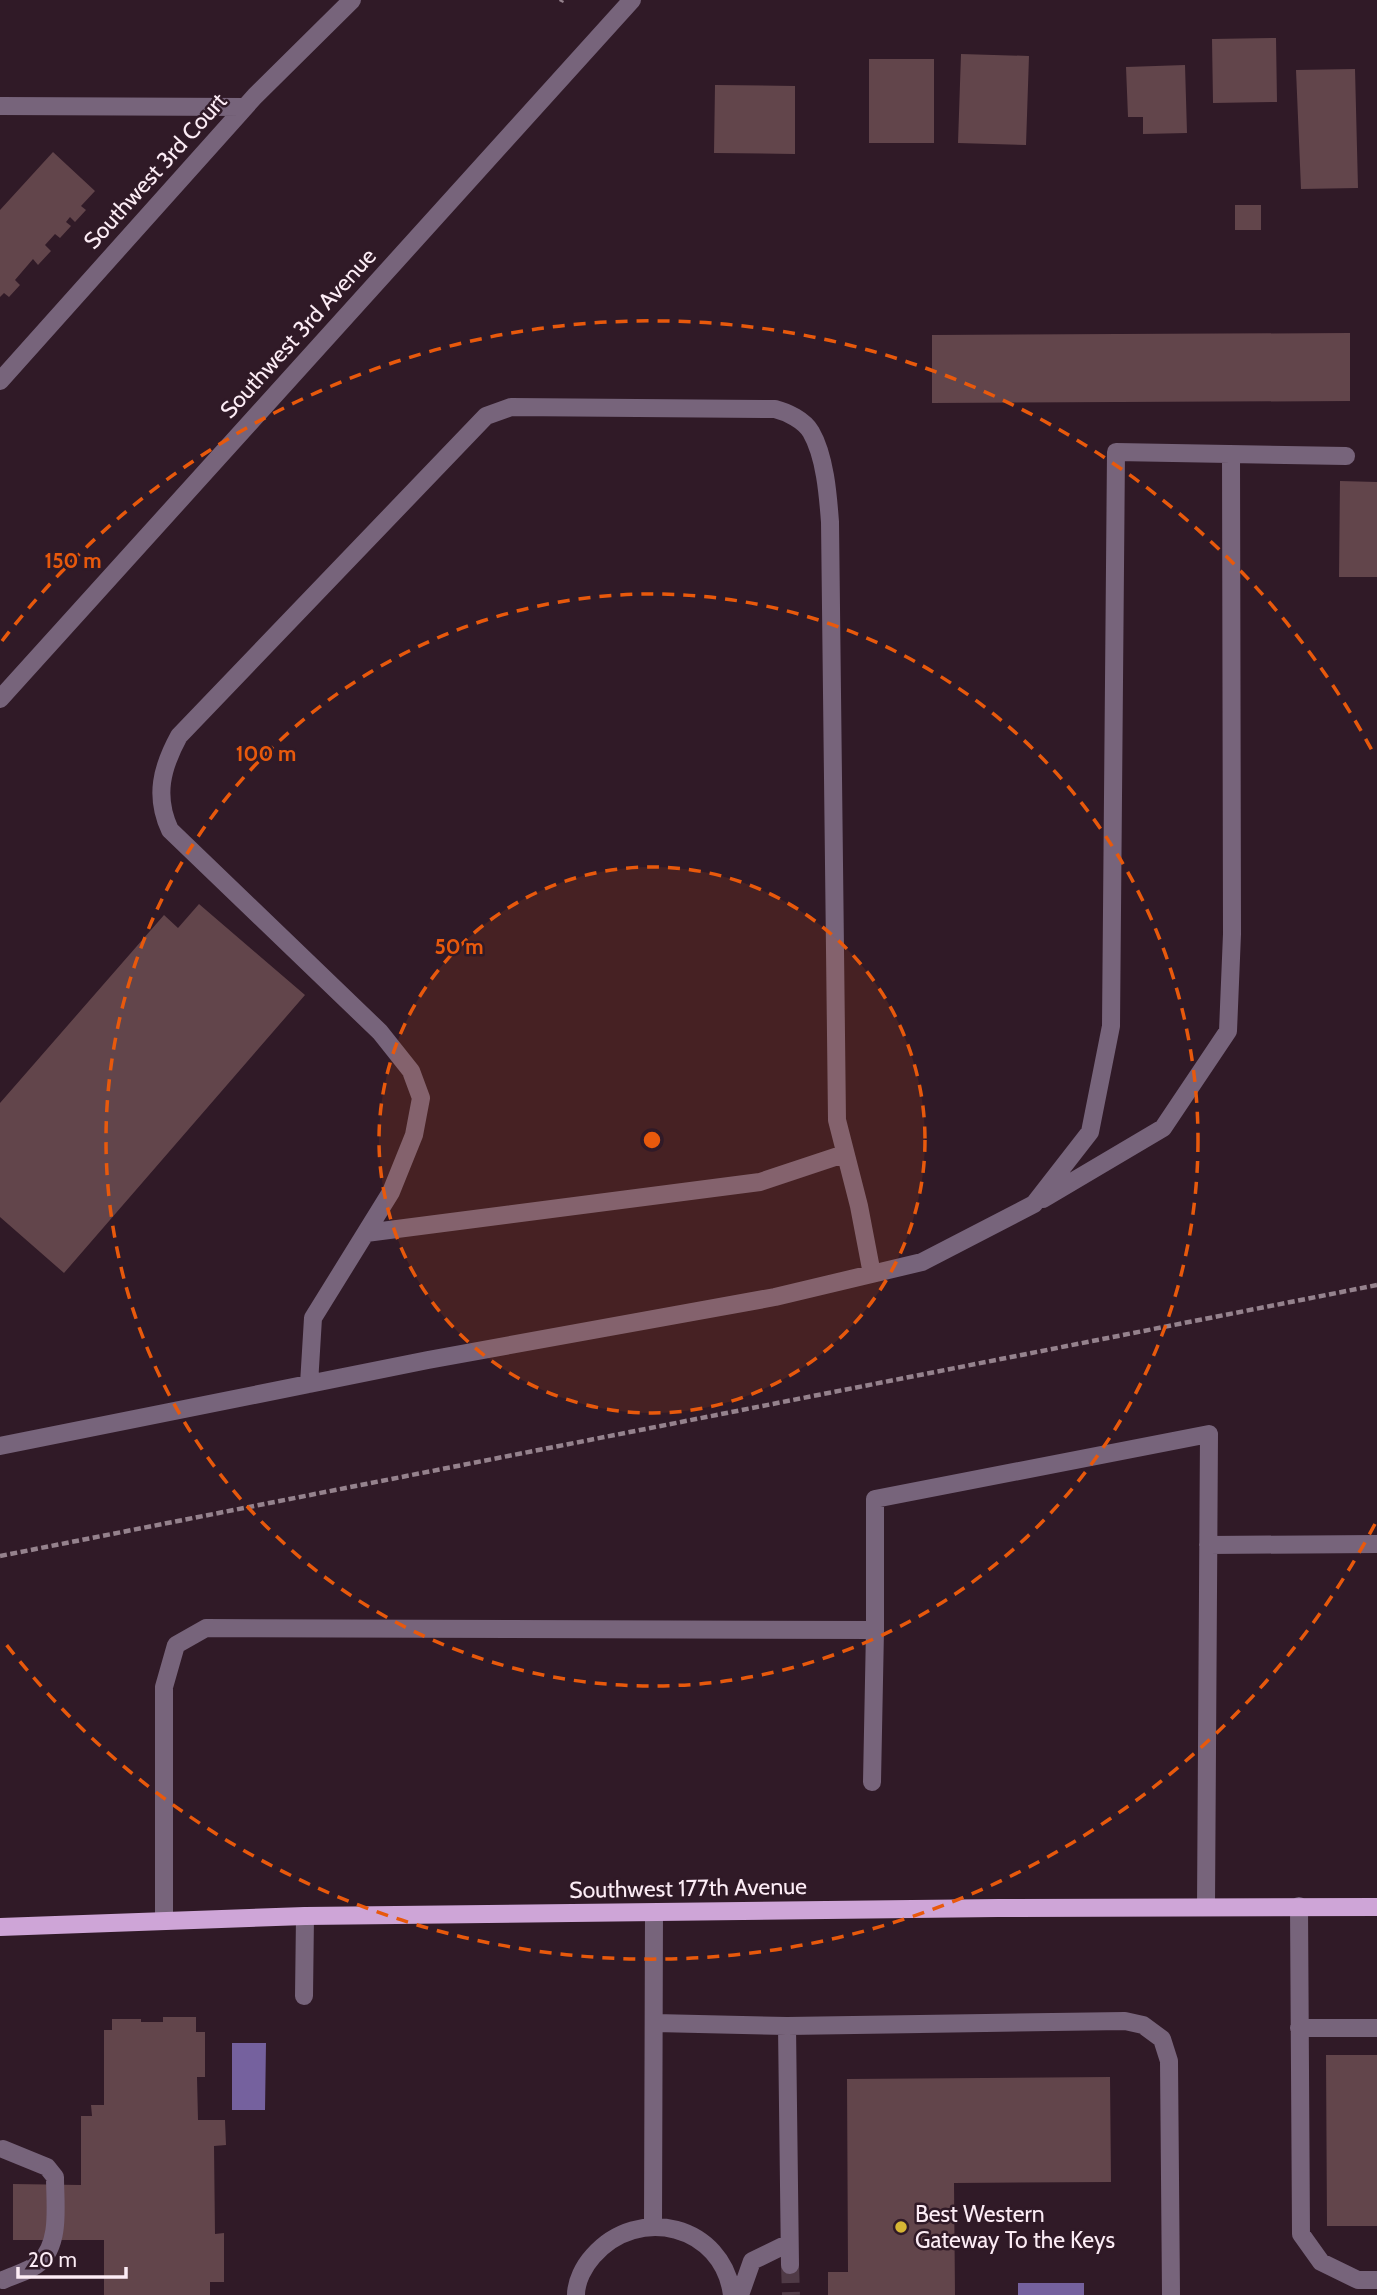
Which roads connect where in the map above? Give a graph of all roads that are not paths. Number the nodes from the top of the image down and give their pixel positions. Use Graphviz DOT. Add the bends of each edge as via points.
graph roads {
  1 [pos="352,0"];
  2 [pos="632,0"];
  3 [pos="0,106"];
  4 [pos="245,107"];
  5 [pos="0,381"];
  6 [pos="1230,454"];
  7 [pos="1346,456"];
  8 [pos="0,699"];
  9 [pos="844,1154"];
  10 [pos="1034,1204"];
  11 [pos="366,1233"];
  12 [pos="872,1274"];
  13 [pos="309,1384"];
  14 [pos="0,1446"];
  15 [pos="1377,1544"];
  16 [pos="1208,1545"];
  17 [pos="875,1630"];
  18 [pos="872,1782"];
  19 [pos="1206,1906"];
  20 [pos="1299,1906"];
  21 [pos="1377,1907"];
  22 [pos="654,1913"];
  23 [pos="305,1916"];
  24 [pos="164,1921"];
  25 [pos="0,1927"];
  26 [pos="303,1996"];
  27 [pos="655,2023"];
  28 [pos="787,2025"];
  29 [pos="1300,2028"];
  30 [pos="1377,2028"];
  31 [pos="3,2149"];
  32 [pos="653,2225"];
  33 [pos="789,2243"];
  34 [pos="790,2265"];
  35 [pos="3,2280"];
  36 [pos="1377,2280"];
  37 [pos="576,2295"];
  38 [pos="732,2295"];
  39 [pos="740,2295"];
  40 [pos="1171,2295"];
  1 -- 4 [label="street, Southwest 3rd Court"];
  2 -- 8 [label="street, Southwest 3rd Avenue"];
  3 -- 4 [label="street"];
  4 -- 5 [label="street, Southwest 3rd Court"];
  6 -- 7 [label="street"];
  6 -- 10 [label="street" via="1232,934 1228,1031 1163,1128"];
  6 -- 10 [label="street" via="1116,452 1111,1026 1090,1132"];
  9 -- 11 [label="street" via="760,1182"];
  9 -- 11 [label="street" via="837,1119 828,488 811,430 789,413 775,409 511,407 486,416 179,736 161,779 163,815 170,830 380,1032 411,1071 421,1098 414,1136 391,1192"];
  9 -- 12 [label="street"];
  10 -- 12 [label="street" via="922,1262"];
  11 -- 13 [label="street" via="313,1318"];
  12 -- 13 [label="street" via="775,1297"];
  13 -- 14 [label="street"];
  15 -- 16 [label="street"];
  16 -- 17 [label="street" via="1209,1434 875,1499"];
  16 -- 19 [label="street"];
  17 -- 18 [label="street"];
  17 -- 24 [label="street" via="206,1628 176,1645 164,1687"];
  19 -- 20 [label="main road, Southwest 177th Avenue"];
  19 -- 22 [label="main road, Southwest 177th Avenue"];
  20 -- 21 [label="main road, Southwest 177th Avenue"];
  20 -- 29 [label="street"];
  22 -- 23 [label="main road, Southwest 177th Avenue"];
  22 -- 27 [label="street"];
  23 -- 24 [label="main road, Southwest 177th Avenue"];
  23 -- 26 [label="street"];
  24 -- 25 [label="main road, Southwest 177th Avenue"];
  27 -- 28 [label="street"];
  27 -- 32 [label="street"];
  28 -- 33 [label="street"];
  28 -- 40 [label="street" via="1125,2021 1143,2025 1162,2039 1169,2061"];
  29 -- 30 [label="street"];
  29 -- 36 [label="street" via="1301,2234 1321,2262 1358,2280"];
  31 -- 35 [label="street" via="47,2167 55,2177 52,2246 38,2264"];
  32 -- 37 [label="street" via="627,2230 603,2244 586,2264"];
  32 -- 38 [label="street" via="678,2229 701,2241 719,2259"];
  33 -- 34 [label="street"];
  33 -- 39 [label="street" via="752,2261"];
}
